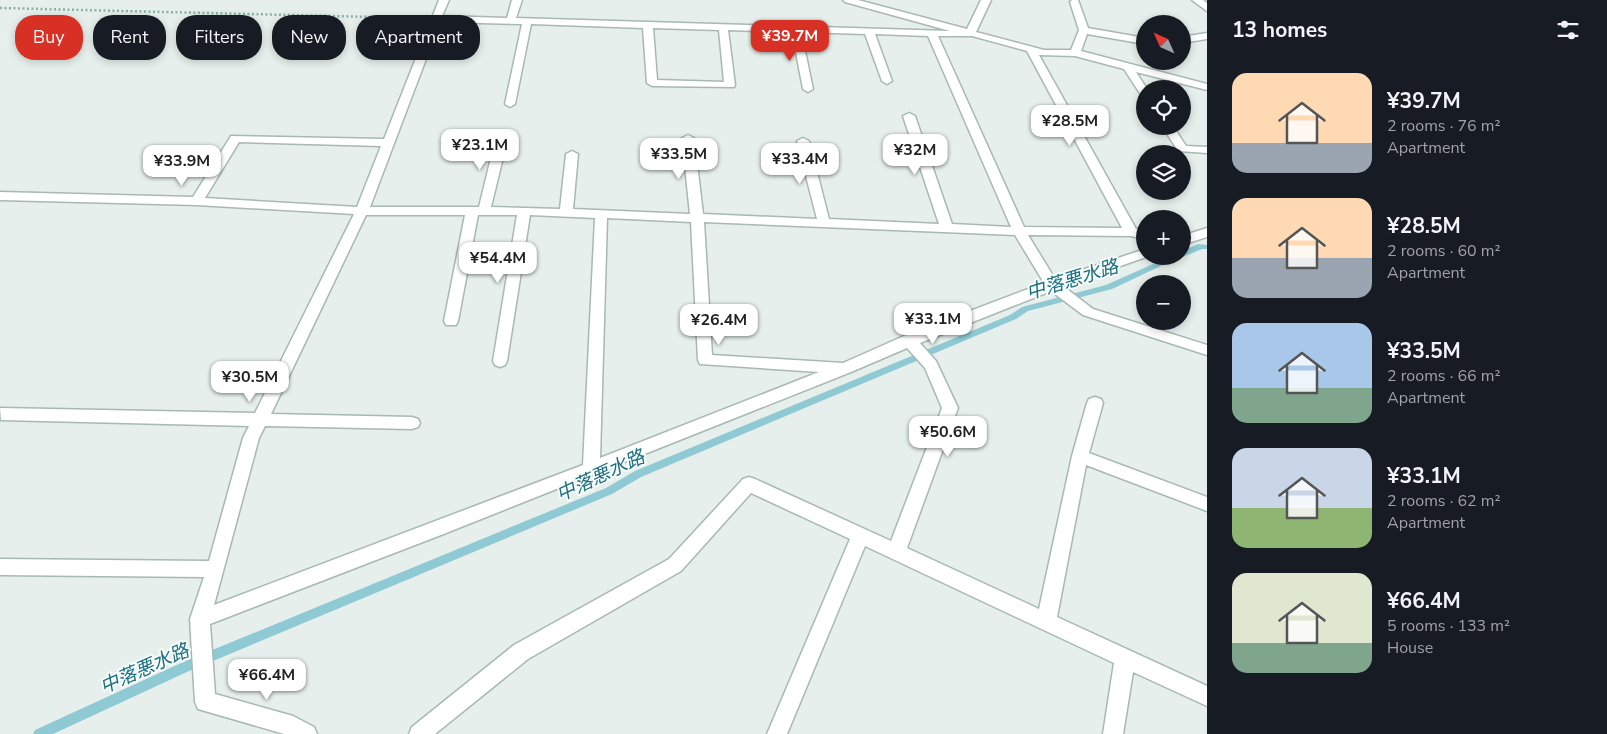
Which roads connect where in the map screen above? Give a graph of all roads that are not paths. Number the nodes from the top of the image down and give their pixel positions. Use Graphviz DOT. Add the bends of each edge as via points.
graph roads {
  1 [pos="444,0"];
  2 [pos="516,0"];
  3 [pos="848,0"];
  4 [pos="986,0"];
  5 [pos="1197,0"];
  6 [pos="1072,1"];
  7 [pos="860,2"];
  8 [pos="1207,8"];
  9 [pos="439,15"];
  10 [pos="480,20"];
  11 [pos="511,21"];
  12 [pos="527,21"];
  13 [pos="648,25"];
  14 [pos="723,27"];
  15 [pos="796,29"];
  16 [pos="1084,30"];
  17 [pos="869,31"];
  18 [pos="932,33"];
  19 [pos="970,34"];
  20 [pos="1207,36"];
  21 [pos="1136,39"];
  22 [pos="1191,39"];
  23 [pos="1031,50"];
  24 [pos="1075,52"];
  25 [pos="422,60"];
  26 [pos="1127,66"];
  27 [pos="1136,80"];
  28 [pos="887,81"];
  29 [pos="1207,87"];
  30 [pos="808,89"];
  31 [pos="510,104"];
  32 [pos="908,116"];
  33 [pos="1173,135"];
  34 [pos="502,137"];
  35 [pos="688,138"];
  36 [pos="804,141"];
  37 [pos="390,143"];
  38 [pos="1207,150"];
  39 [pos="572,154"];
  40 [pos="0,196"];
  41 [pos="197,201"];
  42 [pos="362,211"];
  43 [pos="478,212"];
  44 [pos="524,212"];
  45 [pos="566,213"];
  46 [pos="601,214"];
  47 [pos="697,218"];
  48 [pos="824,223"];
  49 [pos="947,228"];
  50 [pos="1019,231"];
  51 [pos="1131,232"];
  52 [pos="1207,232"];
  53 [pos="1136,233"];
  54 [pos="1191,238"];
  55 [pos="1136,256"];
  56 [pos="1055,287"];
  57 [pos="451,321"];
  58 [pos="911,343"];
  59 [pos="1207,350"];
  60 [pos="500,361"];
  61 [pos="846,368"];
  62 [pos="1095,403"];
  63 [pos="1,414"];
  64 [pos="260,419"];
  65 [pos="412,423"];
  66 [pos="1080,456"];
  67 [pos="591,468"];
  68 [pos="1207,504"];
  69 [pos="860,536"];
  70 [pos="896,553"];
  71 [pos="0,567"];
  72 [pos="216,569"];
  73 [pos="1046,622"];
  74 [pos="201,628"];
  75 [pos="1125,657"];
  76 [pos="1207,696"];
  77 [pos="307,734"];
  78 [pos="419,734"];
  79 [pos="777,734"];
  80 [pos="1113,734"];
  1 -- 9 [label="street"];
  2 -- 11 [label="street"];
  3 -- 7 [label="street"];
  4 -- 19 [label="street"];
  5 -- 8 [label="street"];
  6 -- 16 [label="street"];
  7 -- 19 [label="street"];
  10 -- 11 [label="street"];
  11 -- 12 [label="street"];
  12 -- 13 [label="street"];
  12 -- 31 [label="street"];
  13 -- 14 [label="street"];
  13 -- 14 [label="street" via="652,83 730,85"];
  14 -- 15 [label="street"];
  15 -- 17 [label="street"];
  15 -- 30 [label="street"];
  16 -- 21 [label="street"];
  16 -- 24 [label="street"];
  17 -- 18 [label="street"];
  17 -- 28 [label="street"];
  18 -- 19 [label="street"];
  18 -- 50 [label="street"];
  19 -- 23 [label="street"];
  20 -- 22 [label="street"];
  23 -- 24 [label="street"];
  23 -- 51 [label="street"];
  24 -- 26 [label="street"];
  25 -- 37 [label="street"];
  26 -- 27 [label="street"];
  26 -- 29 [label="street"];
  32 -- 49 [label="street"];
  33 -- 38 [label="street" via="1182,149"];
  34 -- 43 [label="street"];
  35 -- 47 [label="street"];
  36 -- 48 [label="street"];
  37 -- 41 [label="street" via="235,138"];
  37 -- 42 [label="street"];
  39 -- 45 [label="street"];
  40 -- 41 [label="street"];
  41 -- 42 [label="street"];
  42 -- 43 [label="street"];
  42 -- 64 [label="street"];
  43 -- 44 [label="street"];
  43 -- 57 [label="street"];
  44 -- 45 [label="street"];
  44 -- 60 [label="street"];
  45 -- 46 [label="street"];
  46 -- 47 [label="street"];
  46 -- 67 [label="street"];
  47 -- 48 [label="street"];
  47 -- 61 [label="street" via="705,360"];
  48 -- 49 [label="street"];
  49 -- 50 [label="street"];
  50 -- 51 [label="street"];
  50 -- 56 [label="street"];
  51 -- 53 [label="street"];
  52 -- 54 [label="street"];
  55 -- 56 [label="street"];
  56 -- 58 [label="street"];
  56 -- 59 [label="street" via="1088,312"];
  58 -- 61 [label="street"];
  58 -- 70 [label="street" via="931,365 950,408"];
  61 -- 67 [label="street"];
  62 -- 66 [label="street"];
  63 -- 64 [label="street"];
  64 -- 65 [label="street"];
  64 -- 72 [label="street"];
  66 -- 68 [label="street"];
  66 -- 73 [label="street"];
  67 -- 74 [label="street"];
  69 -- 70 [label="street"];
  69 -- 78 [label="street" via="749,484 675,565 521,652"];
  69 -- 79 [label="street"];
  70 -- 73 [label="street"];
  71 -- 72 [label="street"];
  72 -- 74 [label="street"];
  73 -- 75 [label="street"];
  74 -- 77 [label="street" via="205,702 293,726"];
  75 -- 76 [label="street"];
  75 -- 80 [label="street"];
}
